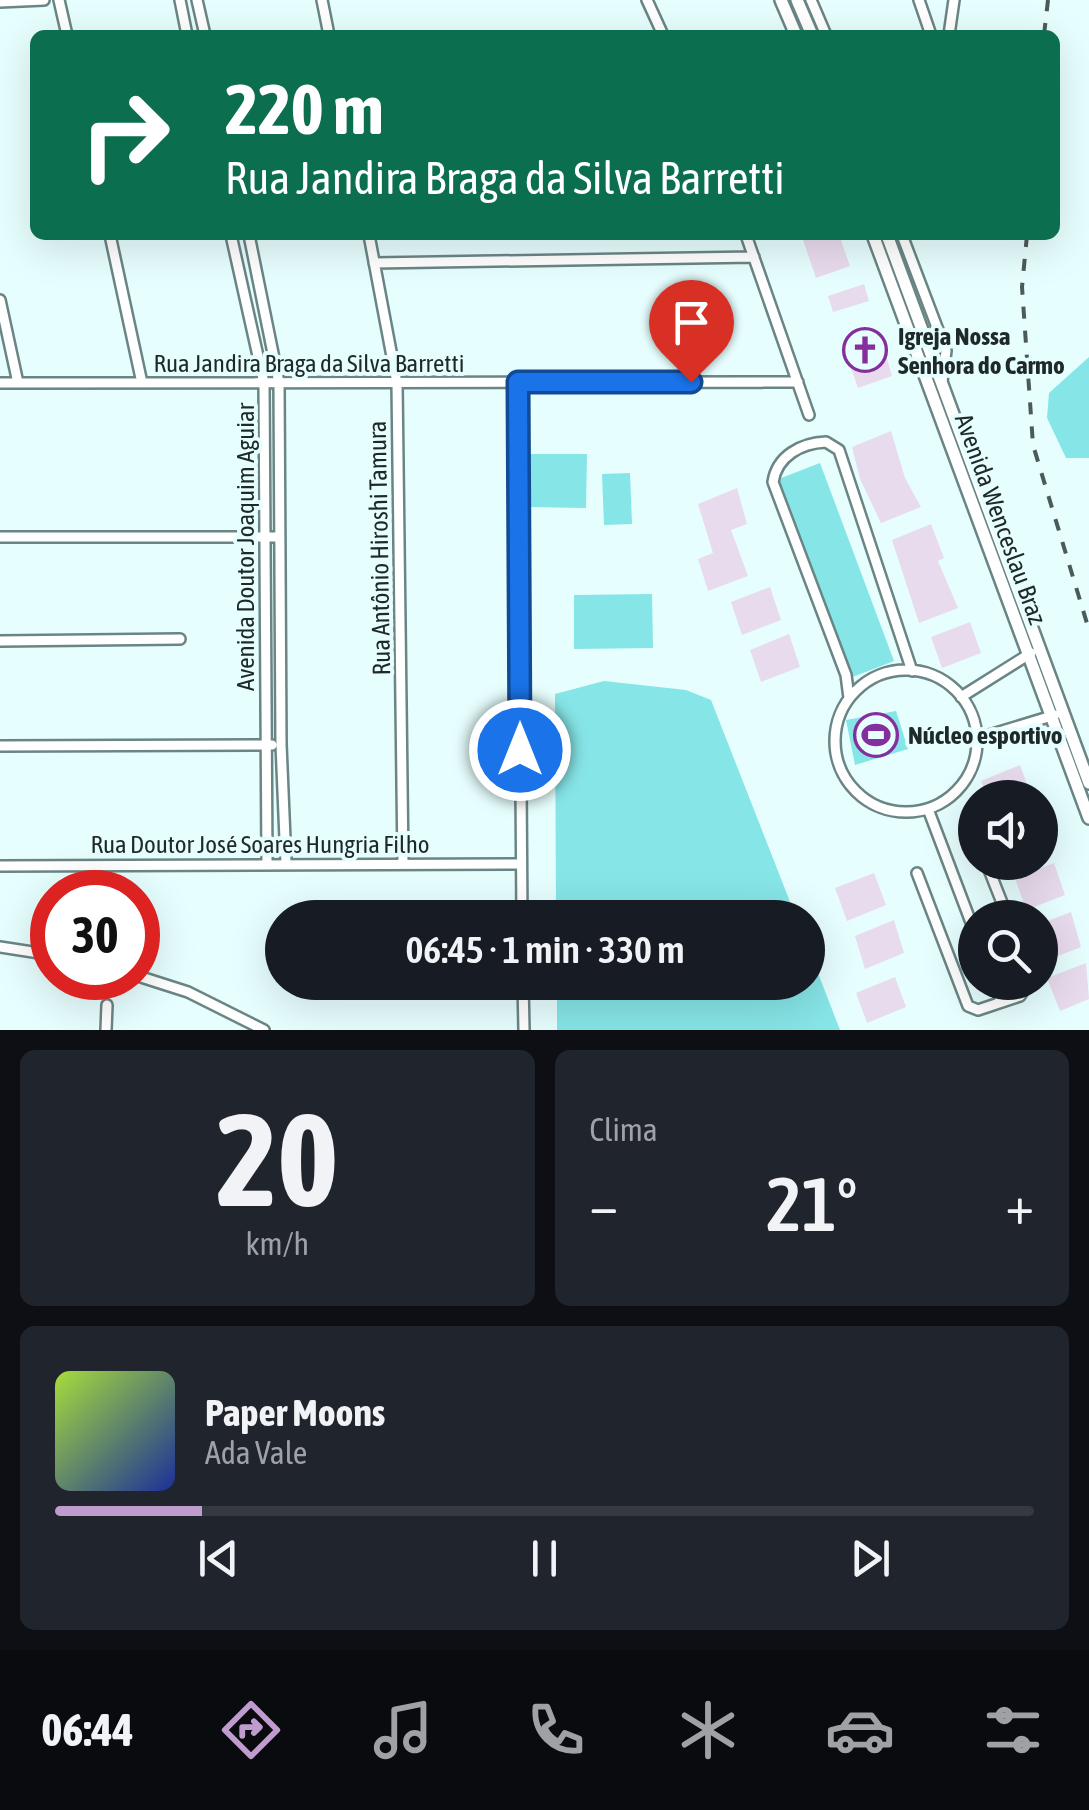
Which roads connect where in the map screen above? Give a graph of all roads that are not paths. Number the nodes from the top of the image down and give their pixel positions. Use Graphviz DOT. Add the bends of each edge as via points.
graph roads {
  1 [pos="44,0"];
  2 [pos="59,0"];
  3 [pos="180,0"];
  4 [pos="198,0"];
  5 [pos="322,0"];
  6 [pos="647,0"];
  7 [pos="781,0"];
  8 [pos="797,0"];
  9 [pos="811,0"];
  10 [pos="919,0"];
  11 [pos="954,0"];
  12 [pos="0,2"];
  13 [pos="65,30"];
  14 [pos="186,30"];
  15 [pos="204,30"];
  16 [pos="328,30"];
  17 [pos="661,30"];
  18 [pos="794,30"];
  19 [pos="810,30"];
  20 [pos="824,30"];
  21 [pos="929,30"];
  22 [pos="950,30"];
  23 [pos="111,240"];
  24 [pos="232,240"];
  25 [pos="249,240"];
  26 [pos="370,240"];
  27 [pos="748,240"];
  28 [pos="875,240"];
  29 [pos="889,240"];
  30 [pos="904,240"];
  31 [pos="754,256"];
  32 [pos="374,262"];
  33 [pos="0,300"];
  34 [pos="942,381"];
  35 [pos="518,382"];
  36 [pos="798,382"];
  37 [pos="142,383"];
  38 [pos="264,383"];
  39 [pos="279,383"];
  40 [pos="397,383"];
  41 [pos="0,384"];
  42 [pos="18,384"];
  43 [pos="810,415"];
  44 [pos="967,449"];
  45 [pos="954,454"];
  46 [pos="0,536"];
  47 [pos="262,537"];
  48 [pos="278,537"];
  49 [pos="180,639"];
  50 [pos="0,641"];
  51 [pos="1042,646"];
  52 [pos="1027,655"];
  53 [pos="912,671"];
  54 [pos="960,697"];
  55 [pos="849,698"];
  56 [pos="1064,711"];
  57 [pos="1050,717"];
  58 [pos="976,739"];
  59 [pos="280,744"];
  60 [pos="266,745"];
  61 [pos="0,746"];
  62 [pos="1089,783"];
  63 [pos="928,810"];
  64 [pos="1089,818"];
  65 [pos="267,863"];
  66 [pos="286,863"];
  67 [pos="403,864"];
  68 [pos="521,864"];
  69 [pos="0,866"];
  70 [pos="916,873"];
  71 [pos="522,900"];
  72 [pos="962,900"];
  73 [pos="0,946"];
  74 [pos="30,951"];
  75 [pos="160,983"];
  76 [pos="524,1000"];
  77 [pos="1006,1000"];
  78 [pos="1001,1002"];
  79 [pos="107,1005"];
  80 [pos="106,1030"];
  81 [pos="264,1030"];
  82 [pos="524,1030"];
  1 -- 12 [label="street"];
  2 -- 13 [label="street"];
  3 -- 14 [label="street"];
  4 -- 15 [label="street"];
  5 -- 16 [label="street"];
  6 -- 17 [label="street"];
  7 -- 18 [label="street"];
  8 -- 19 [label="street"];
  9 -- 20 [label="street"];
  10 -- 21 [label="street"];
  11 -- 22 [label="street"];
  23 -- 37 [label="street"];
  24 -- 38 [label="street, Avenida Doutor Joaquim Aguiar"];
  25 -- 39 [label="street, Avenida Doutor Joaquim Aguiar"];
  26 -- 32 [label="street, Rua Antônio Hiroshi Tamura"];
  27 -- 31 [label="street"];
  28 -- 45 [label="street, Avenida Wenceslau Braz"];
  29 -- 34 [label="street, Avenida Wenceslau Braz"];
  30 -- 34 [label="street" via="946,352"];
  31 -- 32 [label="street"];
  31 -- 36 [label="street"];
  32 -- 40 [label="street, Rua Antônio Hiroshi Tamura"];
  33 -- 42 [label="street"];
  34 -- 44 [label="street, Avenida Wenceslau Braz"];
  35 -- 36 [label="street, Rua Jandira Braga da Silva Barretti"];
  35 -- 40 [label="street, Rua Jandira Braga da Silva Barretti"];
  35 -- 68 [label="street"];
  36 -- 43 [label="street"];
  37 -- 38 [label="street, Rua Jandira Braga da Silva Barretti"];
  37 -- 42 [label="street, Rua Jandira Braga da Silva Barretti"];
  38 -- 39 [label="street, Rua Jandira Braga da Silva Barretti"];
  38 -- 47 [label="street, Avenida Doutor Joaquim Aguiar"];
  39 -- 40 [label="street, Rua Jandira Braga da Silva Barretti"];
  39 -- 48 [label="street, Avenida Doutor Joaquim Aguiar"];
  40 -- 67 [label="street, Rua Antônio Hiroshi Tamura"];
  41 -- 42 [label="street, Rua Jandira Braga da Silva Barretti"];
  44 -- 45 [label="street"];
  44 -- 51 [label="street, Avenida Wenceslau Braz"];
  45 -- 52 [label="street, Avenida Wenceslau Braz"];
  46 -- 47 [label="street"];
  47 -- 48 [label="street"];
  47 -- 60 [label="street, Avenida Doutor Joaquim Aguiar"];
  48 -- 59 [label="street, Avenida Doutor Joaquim Aguiar"];
  49 -- 50 [label="street"];
  51 -- 52 [label="street"];
  51 -- 56 [label="street, Avenida Wenceslau Braz"];
  52 -- 54 [label="street"];
  52 -- 57 [label="street, Avenida Wenceslau Braz"];
  53 -- 54 [label="street" via="940,678"];
  53 -- 55 [label="street" via="881,674"];
  53 -- 55 [label="street" via="839,450 826,442 803,446 780,462 773,482 846,674"];
  54 -- 58 [label="street"];
  55 -- 63 [label="street" via="834,740 847,783 883,810"];
  56 -- 57 [label="street"];
  56 -- 62 [label="street, Avenida Wenceslau Braz"];
  57 -- 58 [label="street"];
  57 -- 64 [label="street, Avenida Wenceslau Braz"];
  58 -- 63 [label="street" via="964,783"];
  59 -- 60 [label="street"];
  59 -- 66 [label="street, Avenida Doutor Joaquim Aguiar"];
  60 -- 61 [label="street"];
  60 -- 65 [label="street, Avenida Doutor Joaquim Aguiar"];
  63 -- 72 [label="street"];
  65 -- 66 [label="street, Rua Doutor José Soares Hungria Filho"];
  65 -- 69 [label="street, Rua Doutor José Soares Hungria Filho"];
  66 -- 67 [label="street, Rua Doutor José Soares Hungria Filho"];
  67 -- 68 [label="street, Rua Doutor José Soares Hungria Filho"];
  68 -- 71 [label="street"];
  70 -- 78 [label="street" via="964,1002 978,1010"];
  73 -- 74 [label="street"];
  75 -- 81 [label="street"];
  76 -- 82 [label="street"];
  77 -- 78 [label="street"];
  79 -- 80 [label="street"];
}
